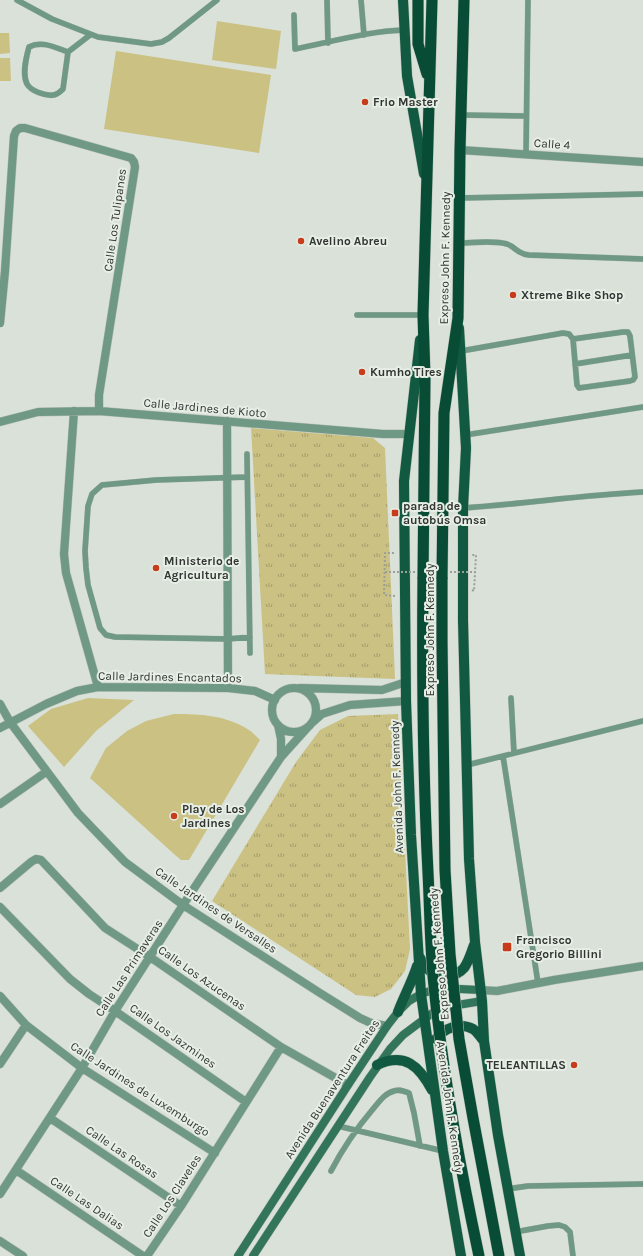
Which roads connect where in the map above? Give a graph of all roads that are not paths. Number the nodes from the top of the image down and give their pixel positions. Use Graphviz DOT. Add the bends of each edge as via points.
graph roads {
  1 [pos="17,0"];
  2 [pos="216,0"];
  3 [pos="327,0"];
  4 [pos="361,0"];
  5 [pos="403,0"];
  6 [pos="418,0"];
  7 [pos="432,0"];
  8 [pos="464,0"];
  9 [pos="528,0"];
  10 [pos="294,15"];
  11 [pos="405,30"];
  12 [pos="90,35"];
  13 [pos="364,35"];
  14 [pos="328,43"];
  15 [pos="68,52"];
  16 [pos="429,82"];
  17 [pos="461,115"];
  18 [pos="526,116"];
  19 [pos="460,150"];
  20 [pos="526,154"];
  21 [pos="643,162"];
  22 [pos="427,187"];
  23 [pos="643,194"];
  24 [pos="459,198"];
  25 [pos="459,243"];
  26 [pos="643,259"];
  27 [pos="357,314"];
  28 [pos="423,315"];
  29 [pos="458,318"];
  30 [pos="0,323"];
  31 [pos="573,339"];
  32 [pos="461,351"];
  33 [pos="632,355"];
  34 [pos="575,364"];
  35 [pos="643,407"];
  36 [pos="74,411"];
  37 [pos="99,411"];
  38 [pos="227,421"];
  39 [pos="0,422"];
  40 [pos="409,434"];
  41 [pos="465,435"];
  42 [pos="247,454"];
  43 [pos="227,477"];
  44 [pos="247,478"];
  45 [pos="643,492"];
  46 [pos="464,508"];
  47 [pos="250,637"];
  48 [pos="228,639"];
  49 [pos="250,653"];
  50 [pos="406,682"];
  51 [pos="98,687"];
  52 [pos="228,688"];
  53 [pos="296,688"];
  54 [pos="511,698"];
  55 [pos="275,700"];
  56 [pos="406,701"];
  57 [pos="0,704"];
  58 [pos="643,720"];
  59 [pos="10,722"];
  60 [pos="278,725"];
  61 [pos="310,725"];
  62 [pos="0,728"];
  63 [pos="514,753"];
  64 [pos="503,756"];
  65 [pos="282,757"];
  66 [pos="467,765"];
  67 [pos="46,772"];
  68 [pos="0,804"];
  69 [pos="0,888"];
  70 [pos="184,905"];
  71 [pos="0,907"];
  72 [pos="475,942"];
  73 [pos="150,957"];
  74 [pos="418,957"];
  75 [pos="643,966"];
  76 [pos="538,983"];
  77 [pos="480,990"];
  78 [pos="497,990"];
  79 [pos="421,994"];
  80 [pos="0,996"];
  81 [pos="482,1001"];
  82 [pos="115,1011"];
  83 [pos="398,1012"];
  84 [pos="425,1019"];
  85 [pos="26,1025"];
  86 [pos="387,1026"];
  87 [pos="484,1041"];
  88 [pos="281,1048"];
  89 [pos="429,1050"];
  90 [pos="0,1064"];
  91 [pos="377,1066"];
  92 [pos="82,1068"];
  93 [pos="348,1085"];
  94 [pos="435,1096"];
  95 [pos="246,1102"];
  96 [pos="50,1118"];
  97 [pos="338,1126"];
  98 [pos="356,1130"];
  99 [pos="420,1146"];
  100 [pos="443,1151"];
  101 [pos="215,1153"];
  102 [pos="16,1170"];
  103 [pos="331,1171"];
  104 [pos="643,1184"];
  105 [pos="507,1189"];
  106 [pos="0,1194"];
  107 [pos="181,1206"];
  108 [pos="515,1232"];
  109 [pos="0,1241"];
  110 [pos="23,1256"];
  111 [pos="143,1256"];
  112 [pos="147,1256"];
  113 [pos="238,1256"];
  114 [pos="253,1256"];
  115 [pos="461,1256"];
  116 [pos="479,1256"];
  117 [pos="499,1256"];
  118 [pos="520,1256"];
  119 [pos="573,1256"];
  1 -- 12 [label="lane" via="52,19"];
  2 -- 12 [label="lane" via="162,42 151,44"];
  3 -- 14 [label="lane"];
  4 -- 13 [label="lane"];
  5 -- 11 [label="main road"];
  6 -- 16 [label="highway" via="418,44"];
  7 -- 16 [label="highway"];
  8 -- 17 [label="highway, Expreso John F. Kennedy"];
  9 -- 18 [label="lane"];
  10 -- 14 [label="lane" via="295,49"];
  11 -- 13 [label="lane"];
  11 -- 22 [label="main road" via="407,76"];
  12 -- 15 [label="lane"];
  13 -- 14 [label="lane"];
  15 -- 15 [label="lane" via="41,43 29,47 25,76 28,85 35,91 53,96 60,93 63,89"];
  16 -- 22 [label="highway, Expreso John F. Kennedy"];
  17 -- 18 [label="lane"];
  17 -- 19 [label="highway, Expreso John F. Kennedy"];
  18 -- 20 [label="lane"];
  19 -- 20 [label="street, Calle 4"];
  19 -- 24 [label="highway, Expreso John F. Kennedy"];
  20 -- 21 [label="street, Calle 4"];
  22 -- 28 [label="highway, Expreso John F. Kennedy"];
  23 -- 24 [label="lane"];
  24 -- 25 [label="highway, Expreso John F. Kennedy"];
  25 -- 26 [label="lane" via="500,243 529,255"];
  25 -- 29 [label="highway, Expreso John F. Kennedy"];
  27 -- 28 [label="lane"];
  28 -- 40 [label="main road, Avenida John F. Kennedy"];
  28 -- 116 [label="highway, Expreso John F. Kennedy, bridge" via="425,377 422,667 426,842 434,985 454,1126"];
  29 -- 32 [label="main road"];
  29 -- 117 [label="highway, Expreso John F. Kennedy, bridge" via="444,413 442,641 445,870 459,1039"];
  30 -- 37 [label="street, Calle Los Tulipanes" via="16,131 25,128 131,158 135,167"];
  31 -- 32 [label="lane" via="569,334 563,333"];
  31 -- 33 [label="lane" via="628,332"];
  31 -- 34 [label="lane"];
  32 -- 41 [label="main road"];
  33 -- 34 [label="lane"];
  33 -- 34 [label="lane" via="634,377 630,381 580,388 577,385"];
  35 -- 41 [label="lane"];
  36 -- 37 [label="street, Calle Jardines de Kioto"];
  36 -- 39 [label="street, Calle Jardines de Kioto" via="38,412"];
  36 -- 51 [label="street" via="64,554 66,573"];
  37 -- 38 [label="street, Calle Jardines de Kioto"];
  38 -- 40 [label="street, Calle Jardines de Kioto"];
  38 -- 43 [label="street"];
  40 -- 50 [label="main road, Avenida John F. Kennedy" via="404,481"];
  41 -- 46 [label="main road"];
  42 -- 44 [label="lane"];
  43 -- 44 [label="lane"];
  43 -- 48 [label="street"];
  43 -- 48 [label="lane" via="102,485 92,494 88,506 85,551 88,585 100,628 106,635"];
  44 -- 47 [label="lane"];
  45 -- 46 [label="lane"];
  46 -- 66 [label="main road" via="463,643"];
  47 -- 48 [label="lane"];
  47 -- 49 [label="lane"];
  48 -- 52 [label="street"];
  50 -- 53 [label="street" via="382,690"];
  50 -- 56 [label="main road, Avenida John F. Kennedy"];
  51 -- 52 [label="street, Calle Jardines Encantados"];
  51 -- 59 [label="street, Calle Jardines Encantados" via="77,691"];
  52 -- 55 [label="street, Calle Jardines Encantados" via="255,691"];
  53 -- 55 [label="street" via="284,691"];
  53 -- 61 [label="street" via="309,694 314,700 316,715"];
  54 -- 63 [label="lane"];
  55 -- 60 [label="street" via="272,713"];
  56 -- 61 [label="street, Calle Las Primaveras" via="350,705 322,714"];
  56 -- 74 [label="main road, Avenida John F. Kennedy"];
  57 -- 59 [label="street, Calle Jardines de Versalles"];
  58 -- 63 [label="lane"];
  59 -- 62 [label="street, Calle Jardines Encantados"];
  59 -- 67 [label="street, Calle Jardines de Versalles"];
  60 -- 61 [label="street" via="289,732 302,731"];
  60 -- 65 [label="street"];
  61 -- 65 [label="street, Calle Las Primaveras"];
  63 -- 64 [label="lane"];
  64 -- 66 [label="lane"];
  64 -- 76 [label="lane"];
  65 -- 70 [label="street, Calle Las Primaveras"];
  66 -- 72 [label="main road" via="469,859"];
  67 -- 68 [label="street"];
  67 -- 70 [label="street, Calle Jardines de Versalles" via="78,812 125,862"];
  69 -- 73 [label="street, Calle Los Azucenas" via="31,862 41,860 105,928"];
  70 -- 73 [label="street, Calle Las Primaveras"];
  70 -- 86 [label="street, Calle Jardines de Versalles" via="360,1018"];
  71 -- 82 [label="street, Calle Los Jazmines" via="70,979"];
  72 -- 74 [label="main road" via="463,968 450,976 435,975"];
  72 -- 77 [label="main road"];
  73 -- 82 [label="street, Calle Las Primaveras"];
  73 -- 88 [label="street, Calle Los Azucenas"];
  74 -- 79 [label="main road, Avenida John F. Kennedy"];
  74 -- 83 [label="main road" via="412,982"];
  75 -- 76 [label="street"];
  76 -- 78 [label="street"];
  77 -- 78 [label="street"];
  77 -- 79 [label="main road, Avenida Buenaventura Freites" via="439,988"];
  77 -- 81 [label="main road"];
  78 -- 81 [label="street"];
  79 -- 83 [label="main road, Avenida Buenaventura Freites"];
  79 -- 84 [label="main road, Avenida John F. Kennedy"];
  80 -- 85 [label="street, Calle Jardines de Luxemburgo"];
  81 -- 84 [label="main road, Avenida Buenaventura Freites" via="439,1008"];
  81 -- 87 [label="main road"];
  82 -- 92 [label="street, Calle Las Primaveras"];
  82 -- 95 [label="street, Calle Los Jazmines"];
  83 -- 86 [label="main road, Avenida Buenaventura Freites"];
  84 -- 89 [label="main road, Avenida John F. Kennedy"];
  84 -- 91 [label="main road, Avenida Buenaventura Freites" via="403,1035"];
  85 -- 90 [label="street"];
  85 -- 92 [label="street, Calle Jardines de Luxemburgo"];
  86 -- 93 [label="main road, Avenida Buenaventura Freites"];
  87 -- 89 [label="main road" via="478,1033 466,1026 453,1027 438,1036"];
  87 -- 105 [label="main road"];
  88 -- 93 [label="street, Calle Los Azucenas"];
  88 -- 95 [label="street, Calle Los Claveles"];
  89 -- 94 [label="main road, Avenida John F. Kennedy"];
  91 -- 94 [label="main road" via="388,1060 414,1065 426,1078"];
  91 -- 97 [label="main road, Avenida Buenaventura Freites"];
  92 -- 96 [label="street, Calle Las Primaveras"];
  92 -- 101 [label="street, Calle Jardines de Luxemburgo"];
  93 -- 113 [label="main road, Avenida Buenaventura Freites"];
  94 -- 100 [label="main road, Avenida John F. Kennedy"];
  95 -- 101 [label="street, Calle Los Claveles"];
  96 -- 102 [label="street, Calle Las Primaveras"];
  96 -- 107 [label="street, Calle Las Rosas"];
  97 -- 98 [label="lane"];
  97 -- 114 [label="main road, Avenida Buenaventura Freites"];
  98 -- 99 [label="lane"];
  98 -- 99 [label="lane" via="386,1094 401,1090 409,1093"];
  98 -- 103 [label="lane"];
  99 -- 100 [label="lane"];
  100 -- 115 [label="main road, Avenida John F. Kennedy"];
  101 -- 107 [label="street, Calle Los Claveles"];
  102 -- 106 [label="street, Calle Las Primaveras"];
  102 -- 111 [label="street, Calle Las Dalias"];
  104 -- 105 [label="lane" via="528,1186"];
  105 -- 108 [label="main road"];
  107 -- 112 [label="street, Calle Los Claveles"];
  108 -- 118 [label="main road"];
  108 -- 119 [label="lane" via="548,1226 565,1227 570,1232"];
  109 -- 110 [label="street"];
}
